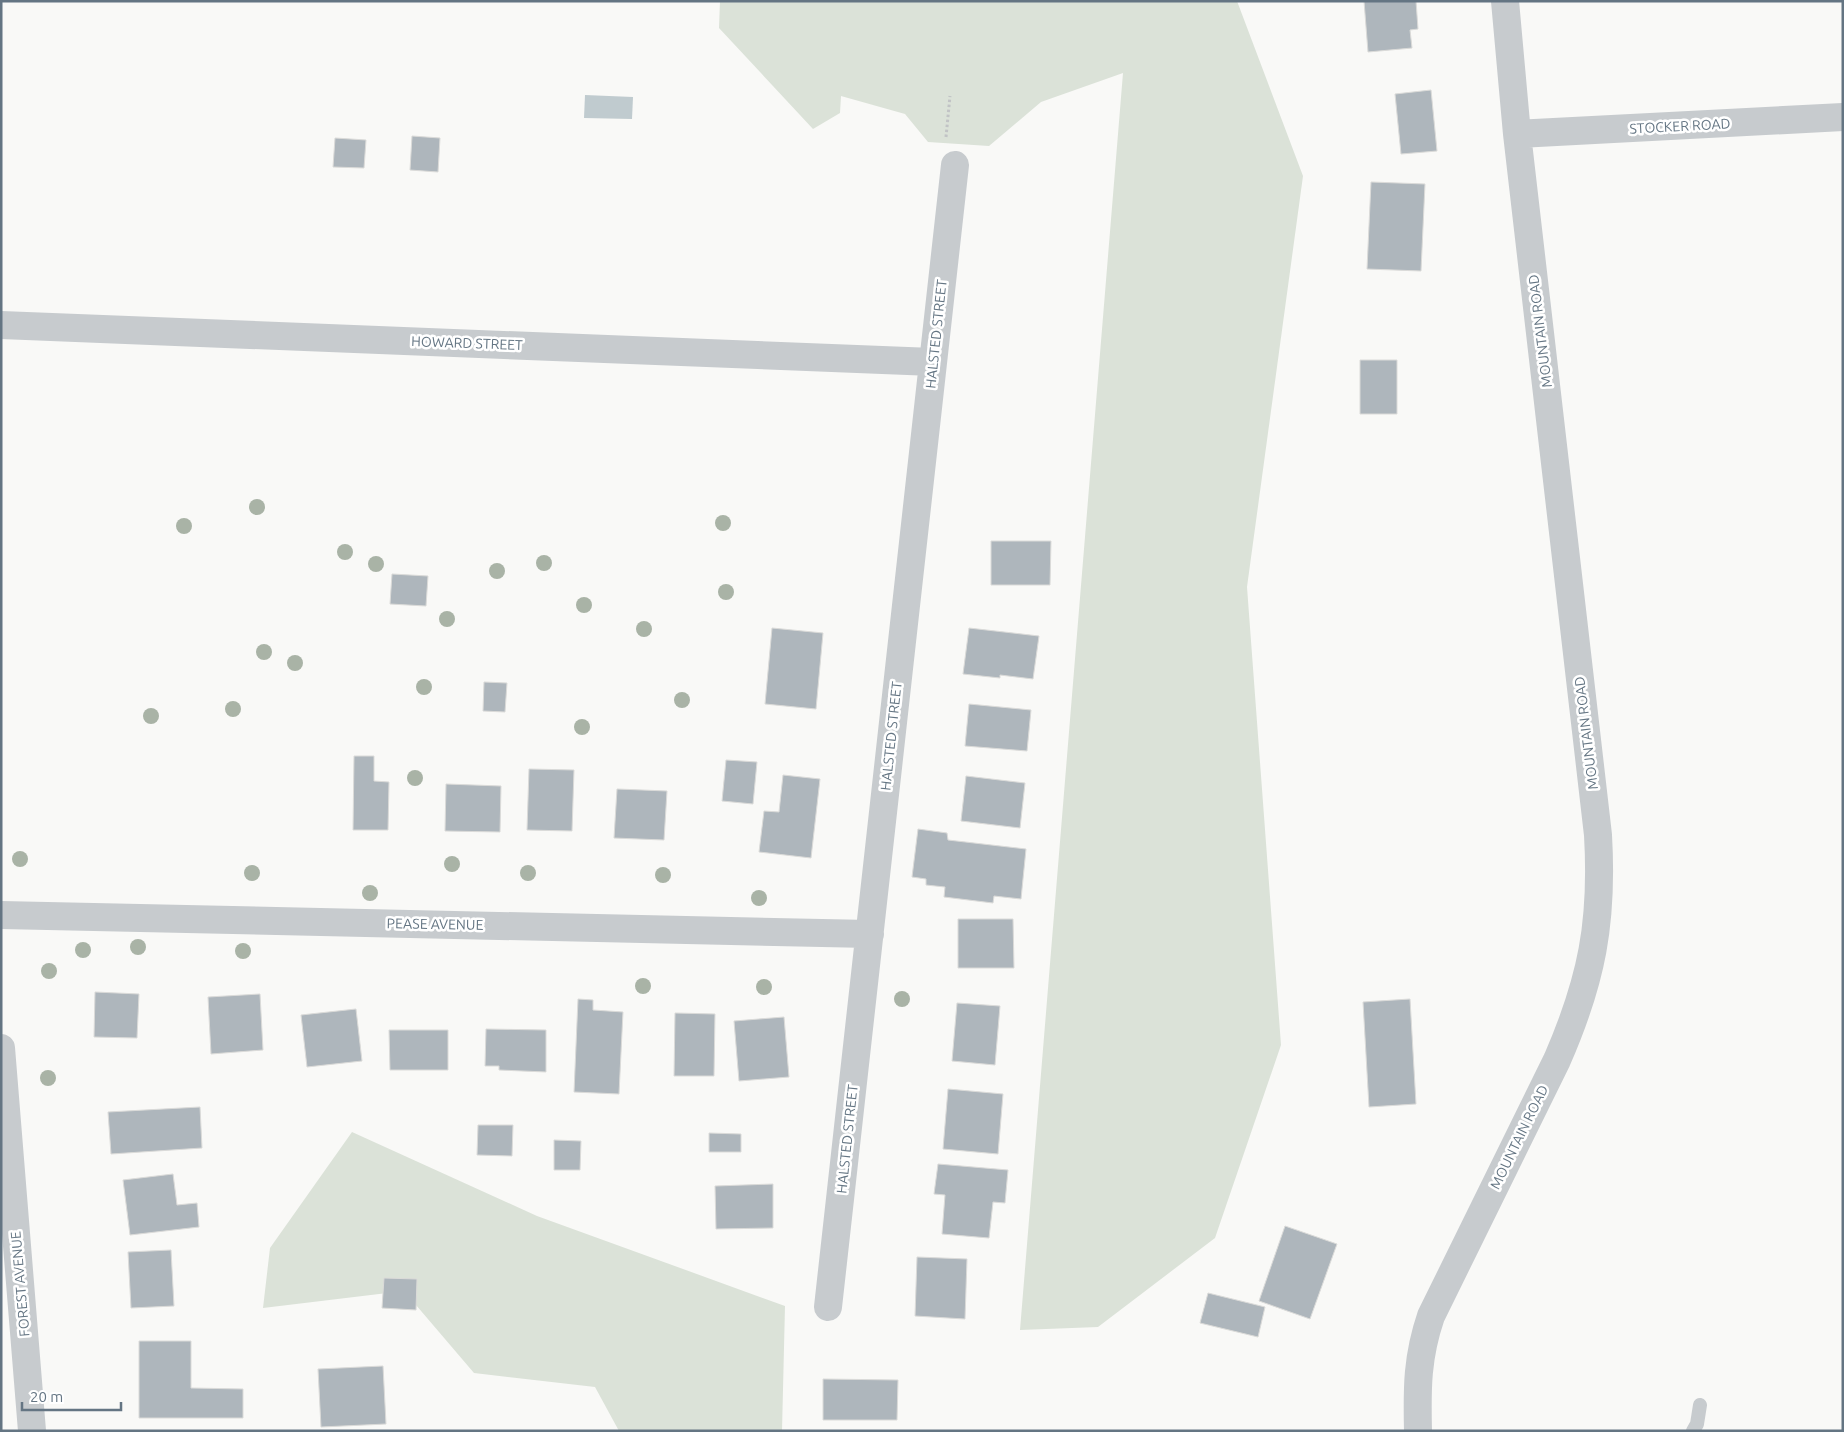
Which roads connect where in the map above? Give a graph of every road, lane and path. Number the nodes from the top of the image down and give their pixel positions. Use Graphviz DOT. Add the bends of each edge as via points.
graph roads {
  1 [pos="1505,1"];
  2 [pos="950,96"];
  3 [pos="1843,117"];
  4 [pos="1517,134"];
  5 [pos="955,165"];
  6 [pos="1,325"];
  7 [pos="933,362"];
  8 [pos="1,915"];
  9 [pos="870,934"];
  10 [pos="1,1048"];
  11 [pos="828,1308"];
  12 [pos="1700,1405"];
  13 [pos="32,1431"];
  14 [pos="1418,1431"];
  15 [pos="1693,1431"];
  1 -- 4 [label="street, MOUNTAIN ROAD"];
  2 -- 5 [label="path" via="946,143"];
  3 -- 4 [label="street, STOCKER ROAD"];
  4 -- 14 [label="street, MOUNTAIN ROAD" via="1598,835 1599,910 1586,985 1573,1023 1429,1324 1418,1372"];
  5 -- 7 [label="street, HALSTED STREET"];
  6 -- 7 [label="street, HOWARD STREET"];
  7 -- 9 [label="street, HALSTED STREET"];
  8 -- 9 [label="street, PEASE AVENUE"];
  9 -- 11 [label="street, HALSTED STREET"];
  10 -- 13 [label="street, FOREST AVENUE"];
  12 -- 15 [label="lane"];
}
